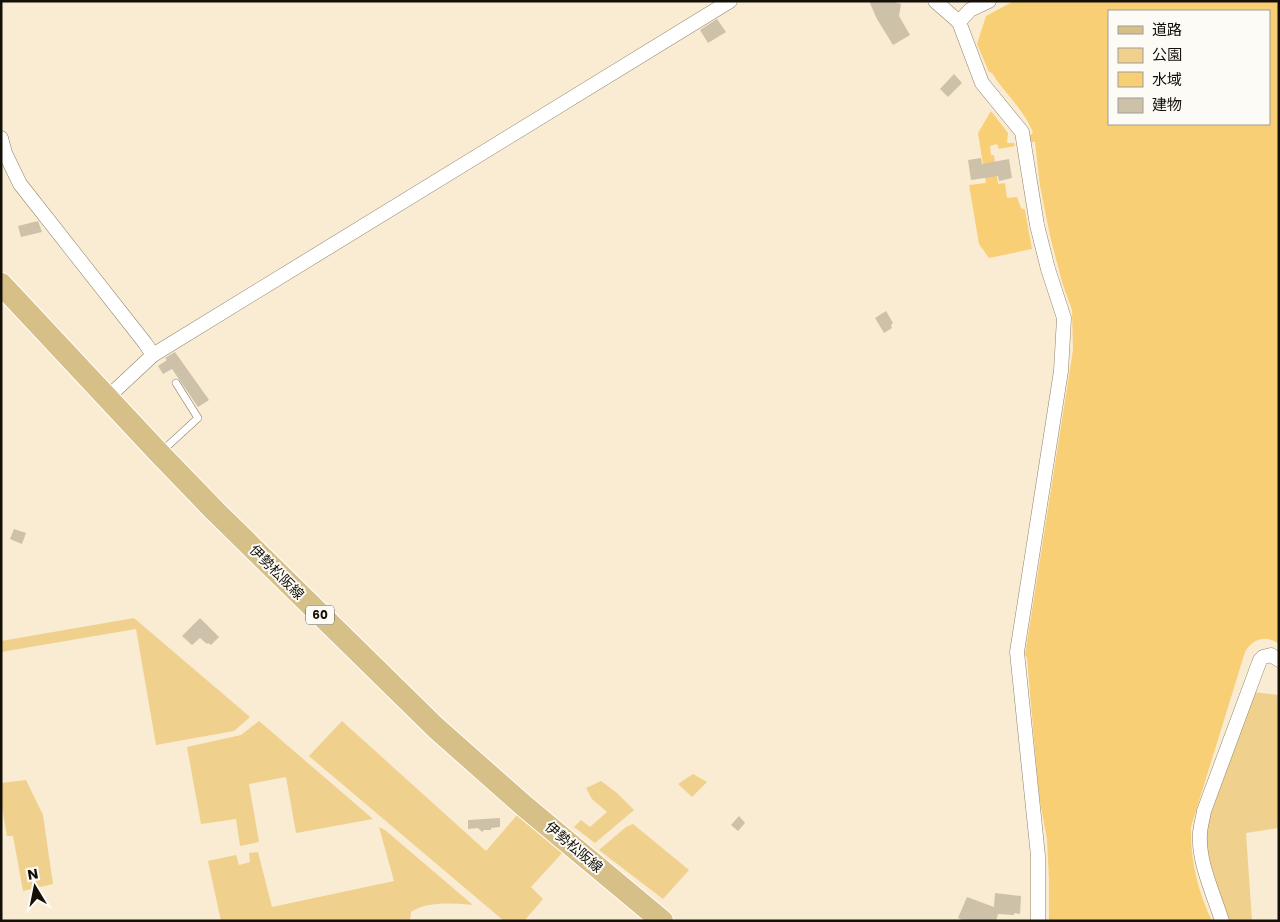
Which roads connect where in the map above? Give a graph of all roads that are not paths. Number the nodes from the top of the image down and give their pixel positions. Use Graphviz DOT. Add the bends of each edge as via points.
graph roads {
  1 [pos="730,1"];
  2 [pos="935,1"];
  3 [pos="989,1"];
  4 [pos="959,22"];
  5 [pos="1,138"];
  6 [pos="1,284"];
  7 [pos="152,355"];
  8 [pos="176,383"];
  9 [pos="107,398"];
  10 [pos="159,454"];
  11 [pos="1279,660"];
  12 [pos="662,921"];
  13 [pos="1038,921"];
  14 [pos="1222,921"];
  1 -- 7 [label="street"];
  2 -- 4 [label="street"];
  3 -- 4 [label="street" via="970,10"];
  4 -- 13 [label="street" via="982,83 1022,132 1037,225 1064,318 1061,371 1017,652 1038,856"];
  5 -- 7 [label="street" via="20,184"];
  6 -- 9 [label="main road, 伊勢松阪線 / 60"];
  7 -- 9 [label="street"];
  8 -- 10 [label="lane" via="198,418"];
  9 -- 10 [label="main road, 伊勢松阪線 / 60"];
  10 -- 12 [label="main road, 伊勢松阪線 / 60" via="436,728"];
  11 -- 14 [label="street" via="1271,655 1260,660 1204,812 1201,849"];
}
